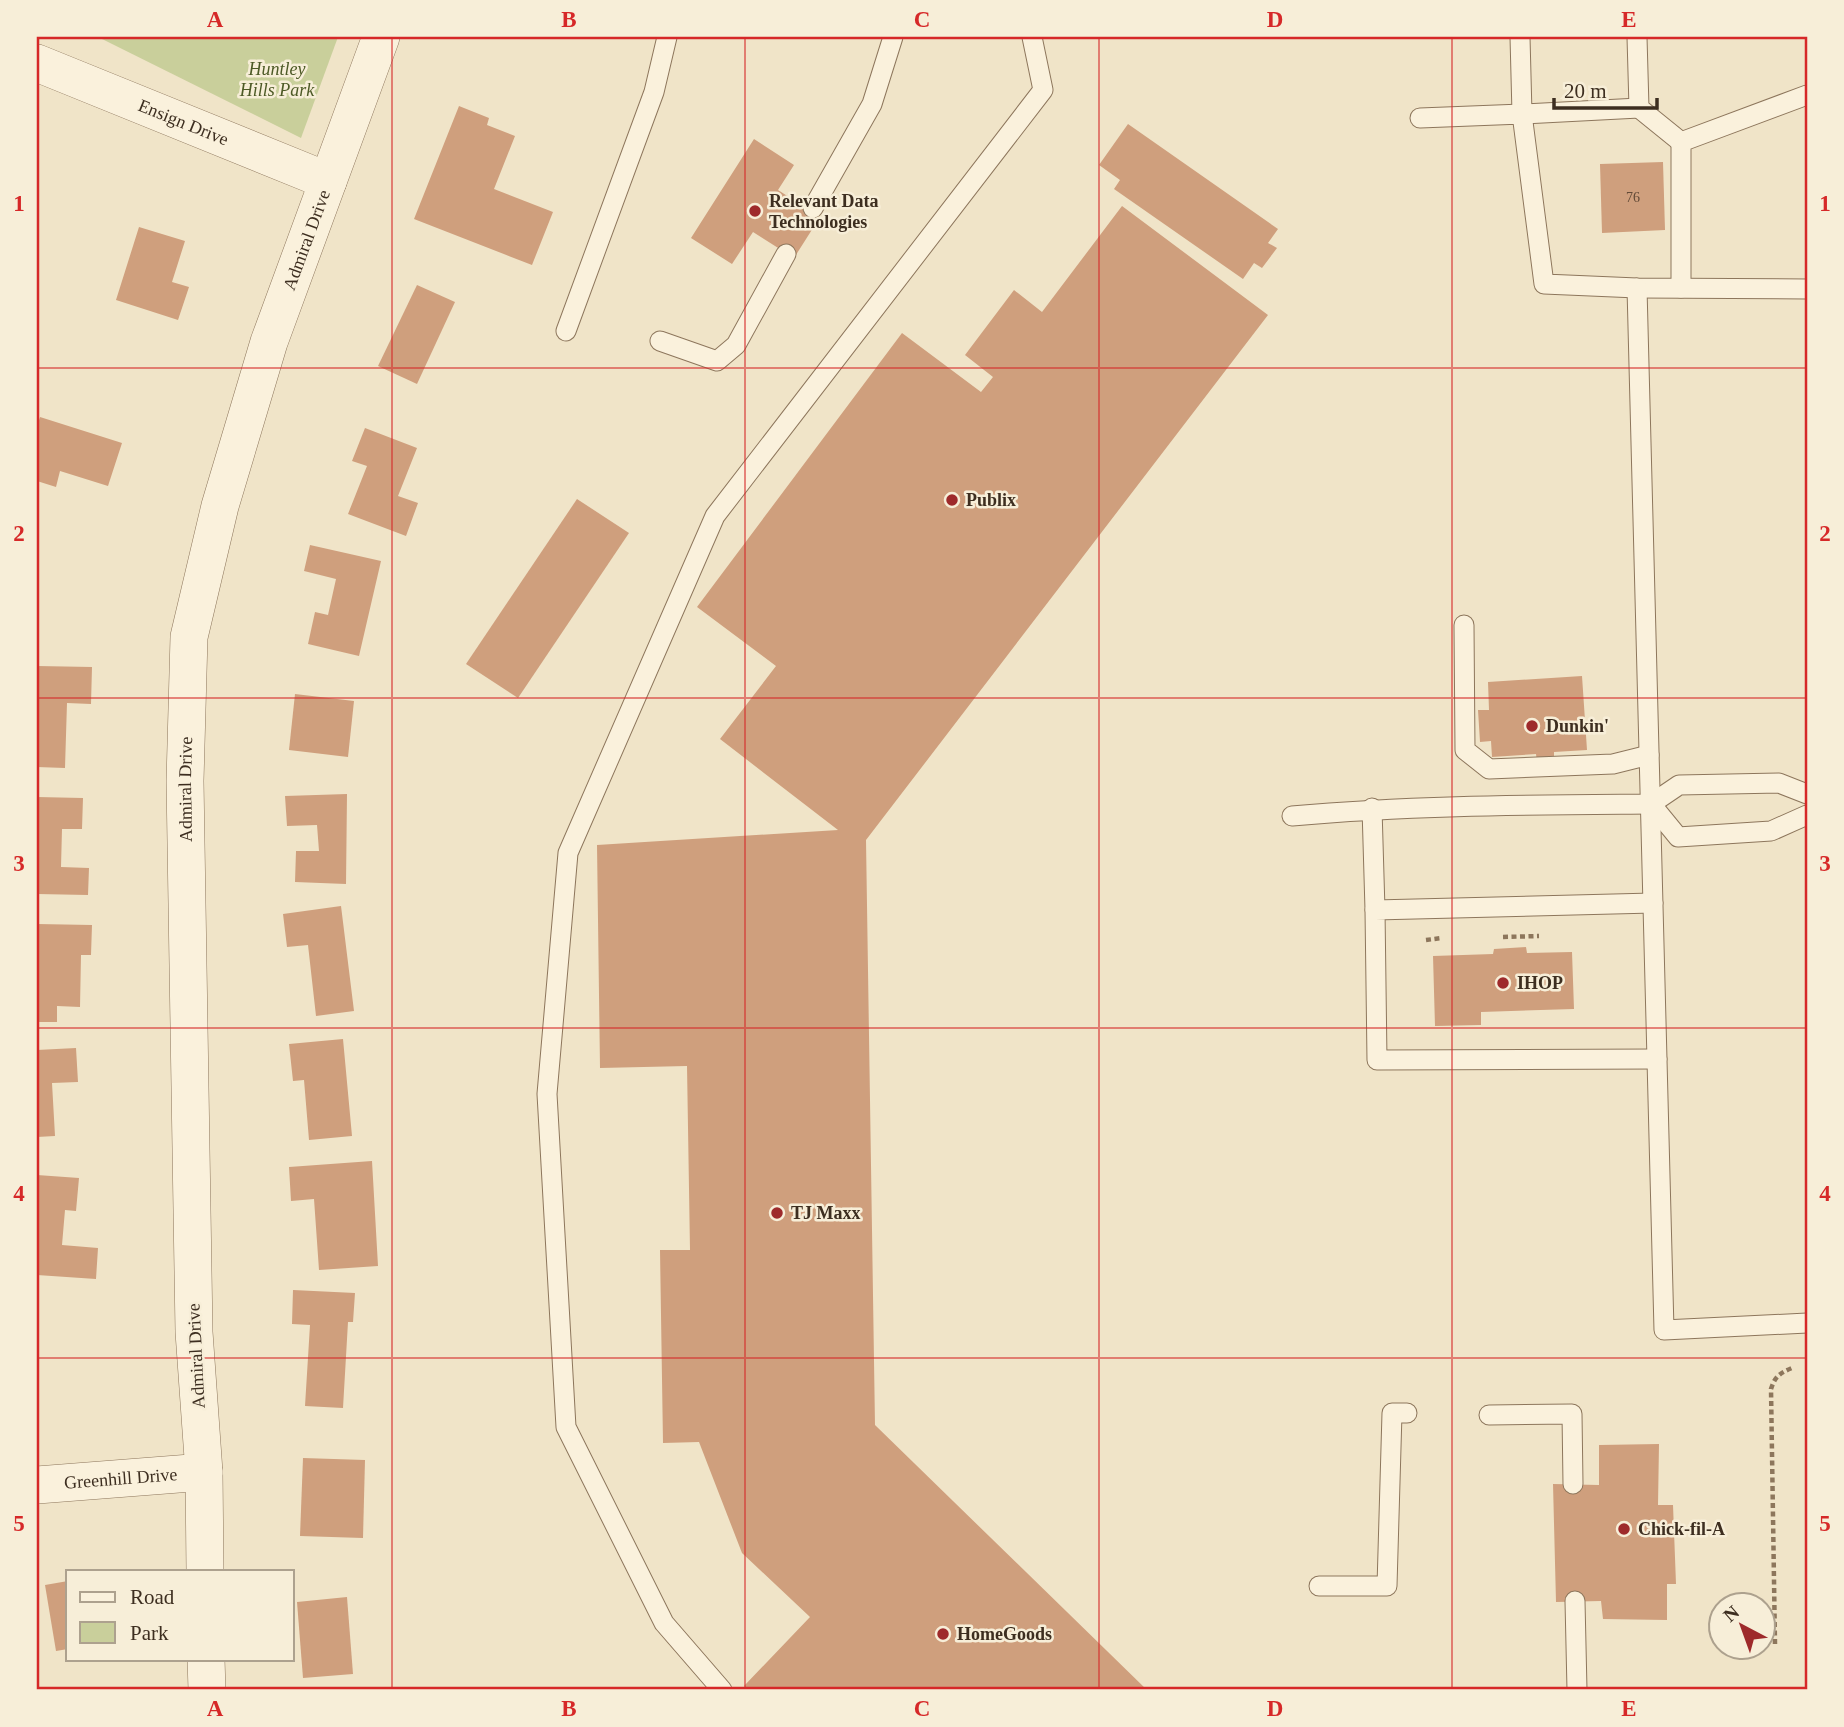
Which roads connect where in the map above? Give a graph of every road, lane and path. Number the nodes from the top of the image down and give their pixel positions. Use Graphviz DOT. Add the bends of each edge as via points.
graph roads {
  1 [pos="381,37"];
  2 [pos="667,37"];
  3 [pos="893,37"];
  4 [pos="1032,37"];
  5 [pos="1520,37"];
  6 [pos="1637,37"];
  7 [pos="37,63"];
  8 [pos="1807,95"];
  9 [pos="1639,108"];
  10 [pos="1522,114"];
  11 [pos="1420,118"];
  12 [pos="1681,142"];
  13 [pos="328,181"];
  14 [pos="813,208"];
  15 [pos="786,254"];
  16 [pos="1637,288"];
  17 [pos="1681,288"];
  18 [pos="1807,289"];
  19 [pos="566,331"];
  20 [pos="660,341"];
  21 [pos="1464,625"];
  22 [pos="1649,755"];
  23 [pos="1807,794"];
  24 [pos="1651,804"];
  25 [pos="1372,808"];
  26 [pos="1807,815"];
  27 [pos="1292,816"];
  28 [pos="1653,903"];
  29 [pos="1375,910"];
  30 [pos="1657,1059"];
  31 [pos="1807,1323"];
  32 [pos="1792,1368"];
  33 [pos="1407,1413"];
  34 [pos="1489,1415"];
  35 [pos="204,1472"];
  36 [pos="1573,1484"];
  37 [pos="37,1485"];
  38 [pos="205,1570"];
  39 [pos="1319,1586"];
  40 [pos="1774,1590"];
  41 [pos="1575,1601"];
  42 [pos="206,1660"];
  43 [pos="207,1690"];
  44 [pos="722,1690"];
  45 [pos="1577,1690"];
  1 -- 13 [label="street, Admiral Drive"];
  2 -- 19 [label="lane" via="654,92"];
  3 -- 14 [label="lane" via="872,104"];
  4 -- 44 [label="lane" via="1043,90 715,516 568,853 547,1094 565,1427 664,1623"];
  5 -- 10 [label="lane"];
  6 -- 9 [label="lane"];
  7 -- 13 [label="street, Ensign Drive"];
  8 -- 12 [label="lane"];
  9 -- 10 [label="lane"];
  9 -- 12 [label="lane"];
  10 -- 11 [label="lane"];
  10 -- 16 [label="lane" via="1544,284"];
  12 -- 17 [label="lane"];
  13 -- 35 [label="street, Admiral Drive" via="269,342 220,506 189,637 185,781 193,1304"];
  15 -- 20 [label="lane" via="736,345 717,361"];
  16 -- 17 [label="lane"];
  16 -- 22 [label="lane"];
  17 -- 18 [label="lane"];
  21 -- 22 [label="lane" via="1465,750 1489,769 1613,764"];
  22 -- 24 [label="lane"];
  23 -- 24 [label="lane" via="1779,783 1679,785"];
  24 -- 25 [label="lane"];
  24 -- 26 [label="lane" via="1678,837 1771,831"];
  24 -- 28 [label="lane"];
  25 -- 27 [label="lane"];
  25 -- 29 [label="lane"];
  28 -- 29 [label="lane"];
  28 -- 30 [label="lane"];
  29 -- 30 [label="lane" via="1377,1060"];
  30 -- 31 [label="lane" via="1664,1331"];
  32 -- 40 [label="path" via="1780,1373 1771,1389"];
  33 -- 39 [label="lane" via="1392,1413 1387,1586"];
  34 -- 36 [label="lane" via="1572,1414"];
  35 -- 37 [label="street, Greenhill Drive"];
  35 -- 38 [label="street, Admiral Drive"];
  41 -- 45 [label="lane"];
  42 -- 43 [label="street"];
}
